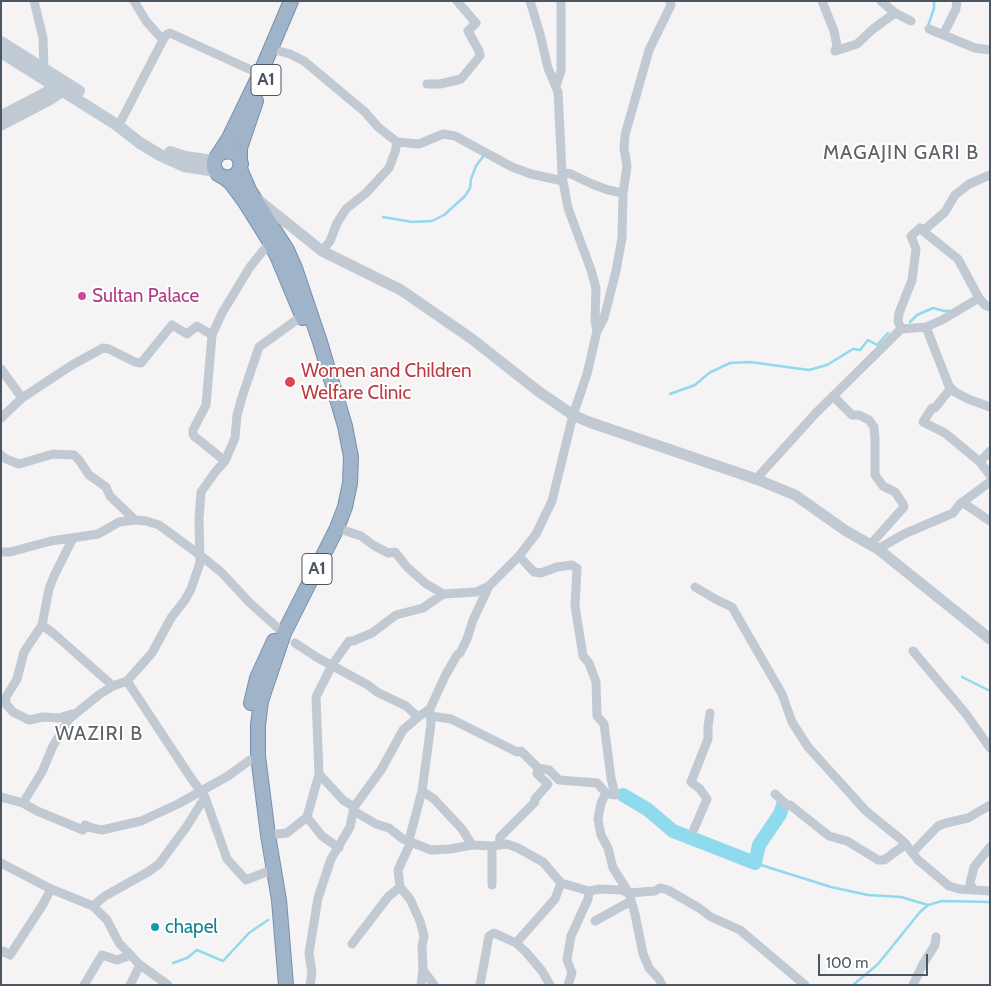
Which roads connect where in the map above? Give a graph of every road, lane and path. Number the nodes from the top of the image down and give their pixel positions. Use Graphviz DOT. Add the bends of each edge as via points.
graph roads {
  1 [pos="34,1"];
  2 [pos="134,1"];
  3 [pos="299,1"];
  4 [pos="457,1"];
  5 [pos="530,1"];
  6 [pos="561,1"];
  7 [pos="822,1"];
  8 [pos="881,1"];
  9 [pos="957,1"];
  10 [pos="671,2"];
  11 [pos="287,5"];
  12 [pos="895,13"];
  13 [pos="911,21"];
  14 [pos="929,29"];
  15 [pos="944,35"];
  16 [pos="163,40"];
  17 [pos="1,42"];
  18 [pos="990,50"];
  19 [pos="279,51"];
  20 [pos="1,52"];
  21 [pos="44,69"];
  22 [pos="260,74"];
  23 [pos="60,84"];
  24 [pos="427,84"];
  25 [pos="556,86"];
  26 [pos="1,116"];
  27 [pos="122,119"];
  28 [pos="1,125"];
  29 [pos="397,142"];
  30 [pos="240,164"];
  31 [pos="219,166"];
  32 [pos="990,174"];
  33 [pos="562,177"];
  34 [pos="623,193"];
  35 [pos="254,196"];
  36 [pos="923,231"];
  37 [pos="270,242"];
  38 [pos="322,251"];
  39 [pos="979,298"];
  40 [pos="990,306"];
  41 [pos="302,316"];
  42 [pos="926,326"];
  43 [pos="901,329"];
  44 [pos="597,330"];
  45 [pos="212,335"];
  46 [pos="1,369"];
  47 [pos="951,388"];
  48 [pos="833,396"];
  49 [pos="22,398"];
  50 [pos="990,407"];
  51 [pos="573,415"];
  52 [pos="1,418"];
  53 [pos="990,451"];
  54 [pos="1,455"];
  55 [pos="225,461"];
  56 [pos="980,462"];
  57 [pos="990,475"];
  58 [pos="756,479"];
  59 [pos="990,482"];
  60 [pos="962,502"];
  61 [pos="135,520"];
  62 [pos="990,521"];
  63 [pos="337,528"];
  64 [pos="73,538"];
  65 [pos="874,547"];
  66 [pos="1,552"];
  67 [pos="200,555"];
  68 [pos="519,556"];
  69 [pos="489,586"];
  70 [pos="695,587"];
  71 [pos="443,594"];
  72 [pos="42,625"];
  73 [pos="280,630"];
  74 [pos="990,638"];
  75 [pos="295,643"];
  76 [pos="913,651"];
  77 [pos="332,665"];
  78 [pos="127,681"];
  79 [pos="113,686"];
  80 [pos="4,706"];
  81 [pos="431,713"];
  82 [pos="710,713"];
  83 [pos="72,714"];
  84 [pos="418,717"];
  85 [pos="990,748"];
  86 [pos="250,760"];
  87 [pos="538,768"];
  88 [pos="320,774"];
  89 [pos="422,791"];
  90 [pos="606,793"];
  91 [pos="203,794"];
  92 [pos="775,794"];
  93 [pos="1,797"];
  94 [pos="23,803"];
  95 [pos="990,804"];
  96 [pos="354,809"];
  97 [pos="307,817"];
  98 [pos="694,829"];
  99 [pos="268,835"];
  100 [pos="409,840"];
  101 [pos="906,844"];
  102 [pos="472,845"];
  103 [pos="495,845"];
  104 [pos="990,847"];
  105 [pos="339,848"];
  106 [pos="912,852"];
  107 [pos="1,863"];
  108 [pos="266,872"];
  109 [pos="561,883"];
  110 [pos="492,885"];
  111 [pos="400,887"];
  112 [pos="51,889"];
  113 [pos="973,889"];
  114 [pos="589,891"];
  115 [pos="990,891"];
  116 [pos="630,897"];
  117 [pos="93,906"];
  118 [pos="595,921"];
  119 [pos="936,937"];
  120 [pos="516,943"];
  121 [pos="352,944"];
  122 [pos="1,953"];
  123 [pos="131,955"];
  124 [pos="140,965"];
  125 [pos="423,970"];
  126 [pos="84,985"];
  127 [pos="130,985"];
  128 [pos="168,985"];
  129 [pos="278,985"];
  130 [pos="286,985"];
  131 [pos="310,985"];
  132 [pos="421,985"];
  133 [pos="434,985"];
  134 [pos="480,985"];
  135 [pos="550,985"];
  136 [pos="568,985"];
  137 [pos="662,985"];
  138 [pos="805,985"];
  139 [pos="913,985"];
  1 -- 21 [label="street" via="43,38"];
  2 -- 16 [label="street"];
  3 -- 19 [label="highway, A1"];
  4 -- 24 [label="street" via="476,23 468,31 480,56 461,79"];
  5 -- 25 [label="street"];
  6 -- 25 [label="street" via="561,72"];
  7 -- 12 [label="street" via="834,31 835,51 857,44"];
  8 -- 12 [label="street"];
  9 -- 15 [label="street"];
  10 -- 34 [label="street" via="649,50 625,136 627,166"];
  11 -- 22 [label="highway, A1"];
  12 -- 13 [label="street"];
  14 -- 15 [label="street"];
  15 -- 18 [label="street" via="975,48"];
  16 -- 22 [label="street" via="166,35 174,34"];
  16 -- 27 [label="street"];
  17 -- 21 [label="main road"];
  19 -- 29 [label="street" via="304,61"];
  19 -- 30 [label="highway, A1" via="250,114 240,148"];
  20 -- 23 [label="main road"];
  21 -- 23 [label="main road"];
  22 -- 31 [label="highway, A1"];
  23 -- 26 [label="street"];
  23 -- 27 [label="main road"];
  23 -- 28 [label="street" via="51,99"];
  23 -- 31 [label="main road" via="140,143 172,161 184,166"];
  25 -- 33 [label="street"];
  27 -- 31 [label="main road" via="175,154"];
  29 -- 33 [label="street" via="419,144 443,134 455,136 512,167 531,174"];
  29 -- 38 [label="street" via="389,168 346,209"];
  30 -- 31 [label="highway" via="234,176"];
  30 -- 31 [label="highway" via="234,152 225,151"];
  30 -- 35 [label="highway, A1"];
  31 -- 37 [label="highway, A1"];
  32 -- 36 [label="street" via="955,195 946,212"];
  33 -- 34 [label="street" via="571,174"];
  33 -- 44 [label="street" via="568,208 596,288 594,321"];
  34 -- 44 [label="street" via="622,238 604,318"];
  35 -- 38 [label="street"];
  35 -- 63 [label="highway, A1" via="295,268 345,426 351,471 345,507"];
  36 -- 39 [label="street" via="958,258"];
  36 -- 43 [label="street" via="920,228 911,236 916,249 911,284 899,313"];
  37 -- 41 [label="highway, A1"];
  37 -- 45 [label="street" via="250,268"];
  38 -- 51 [label="street" via="400,290"];
  39 -- 40 [label="street"];
  39 -- 42 [label="street"];
  41 -- 55 [label="street" via="259,347 237,415 237,433"];
  41 -- 73 [label="highway, A1" via="334,414 344,469 338,504"];
  42 -- 43 [label="street"];
  42 -- 47 [label="street"];
  43 -- 48 [label="street"];
  44 -- 51 [label="street"];
  45 -- 49 [label="street" via="197,326 187,334 172,326 141,363 102,348"];
  45 -- 55 [label="street" via="206,405 193,434"];
  46 -- 49 [label="street"];
  47 -- 50 [label="street"];
  47 -- 56 [label="street" via="923,422 945,433"];
  48 -- 58 [label="street"];
  48 -- 65 [label="street" via="852,415 869,420 874,427 875,475 904,504"];
  49 -- 52 [label="street"];
  51 -- 58 [label="street"];
  51 -- 68 [label="street" via="552,501 536,534"];
  53 -- 56 [label="street"];
  54 -- 61 [label="street" via="18,464 53,454 74,455 89,475 106,487 110,496"];
  55 -- 67 [label="street" via="201,492"];
  56 -- 57 [label="street"];
  58 -- 65 [label="street" via="795,496"];
  59 -- 60 [label="street"];
  60 -- 62 [label="street"];
  60 -- 65 [label="street" via="953,513"];
  61 -- 64 [label="street" via="119,522 98,534"];
  61 -- 67 [label="street" via="159,525"];
  63 -- 71 [label="street" via="361,536 388,553 395,552 425,583"];
  63 -- 99 [label="highway, A1" via="284,633 260,701 258,756"];
  64 -- 66 [label="street"];
  64 -- 72 [label="street" via="49,589"];
  65 -- 74 [label="street"];
  67 -- 73 [label="street"];
  67 -- 78 [label="street" via="192,589 152,653"];
  68 -- 69 [label="street"];
  68 -- 90 [label="street" via="534,572 572,565 577,568 575,606 583,656 596,682 597,716 604,724 615,795"];
  69 -- 71 [label="street" via="476,592"];
  69 -- 81 [label="street" via="467,639 445,676"];
  70 -- 101 [label="street" via="732,606 808,747 866,811"];
  71 -- 77 [label="street" via="423,608 396,615 372,633 349,641"];
  72 -- 79 [label="street"];
  72 -- 80 [label="street" via="24,652 17,679"];
  73 -- 86 [label="highway, A1" via="252,697"];
  75 -- 77 [label="street"];
  76 -- 85 [label="street"];
  77 -- 84 [label="street" via="406,706"];
  77 -- 88 [label="street" via="316,697"];
  78 -- 79 [label="street"];
  78 -- 91 [label="street"];
  79 -- 83 [label="street"];
  80 -- 83 [label="street" via="29,720"];
  81 -- 84 [label="street"];
  81 -- 87 [label="street" via="521,751"];
  81 -- 89 [label="street"];
  82 -- 98 [label="street" via="708,739 691,782 707,799"];
  83 -- 94 [label="street"];
  84 -- 96 [label="street" via="403,730"];
  86 -- 91 [label="street"];
  86 -- 108 [label="highway, A1"];
  87 -- 90 [label="street" via="549,770 559,780 597,783"];
  87 -- 103 [label="street" via="537,774 548,784"];
  88 -- 96 [label="street"];
  88 -- 97 [label="street"];
  89 -- 100 [label="street"];
  89 -- 102 [label="street" via="462,829"];
  90 -- 116 [label="street" via="598,819 601,835 613,868"];
  91 -- 94 [label="street" via="141,822 102,830 85,824 83,830"];
  91 -- 108 [label="street" via="227,860 246,880"];
  91 -- 117 [label="street" via="187,826 159,864"];
  92 -- 101 [label="street" via="829,836 847,841 878,860 884,860"];
  93 -- 94 [label="street"];
  95 -- 106 [label="street" via="968,818 938,826"];
  96 -- 100 [label="street"];
  96 -- 105 [label="street" via="350,827"];
  97 -- 99 [label="street" via="286,834"];
  97 -- 105 [label="street" via="322,836"];
  99 -- 130 [label="highway, A1" via="279,900"];
  100 -- 102 [label="street" via="431,850"];
  100 -- 111 [label="street" via="398,870"];
  101 -- 106 [label="street"];
  102 -- 103 [label="street"];
  103 -- 109 [label="street" via="507,844 543,862"];
  103 -- 110 [label="street"];
  104 -- 113 [label="street" via="974,867 970,883"];
  105 -- 131 [label="street" via="318,898 309,953"];
  106 -- 113 [label="street" via="949,886"];
  107 -- 112 [label="street"];
  108 -- 129 [label="highway, A1"];
  109 -- 114 [label="street"];
  109 -- 120 [label="street" via="555,899"];
  111 -- 121 [label="street" via="388,896"];
  111 -- 125 [label="street" via="410,899 420,921 424,936"];
  112 -- 117 [label="street"];
  112 -- 122 [label="street" via="10,955"];
  113 -- 115 [label="street"];
  114 -- 116 [label="street" via="621,890"];
  114 -- 136 [label="street" via="570,936 568,960 572,973"];
  116 -- 118 [label="street"];
  116 -- 137 [label="street" via="643,954"];
  116 -- 138 [label="street" via="660,888 668,890 711,917 740,930"];
  117 -- 123 [label="street"];
  119 -- 139 [label="street" via="935,945"];
  120 -- 134 [label="street" via="494,934 489,936"];
  120 -- 135 [label="street" via="542,971"];
  123 -- 124 [label="street"];
  123 -- 126 [label="street" via="117,960 102,955"];
  124 -- 127 [label="street"];
  124 -- 128 [label="street"];
  125 -- 132 [label="street"];
  125 -- 133 [label="street"];
}
